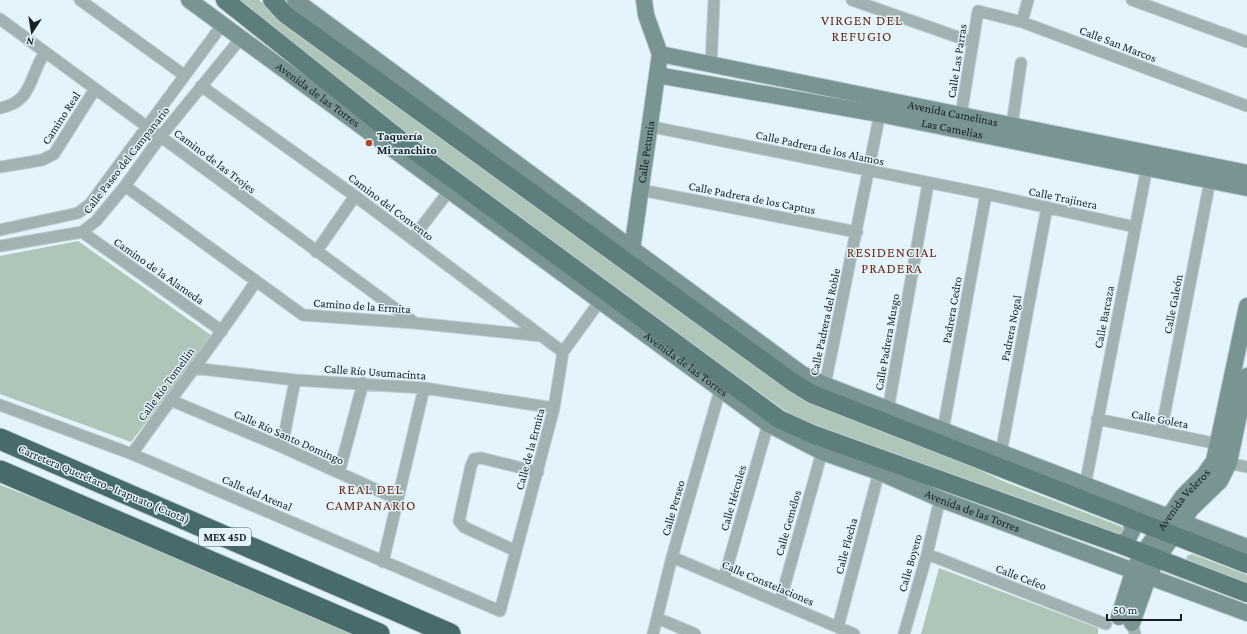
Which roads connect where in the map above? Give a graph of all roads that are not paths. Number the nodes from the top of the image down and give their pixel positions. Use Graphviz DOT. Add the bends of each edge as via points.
graph roads {
  1 [pos="80,0"];
  2 [pos="189,0"];
  3 [pos="225,0"];
  4 [pos="272,0"];
  5 [pos="295,0"];
  6 [pos="644,0"];
  7 [pos="714,0"];
  8 [pos="852,0"];
  9 [pos="1028,0"];
  10 [pos="1132,0"];
  11 [pos="978,11"];
  12 [pos="0,19"];
  13 [pos="1022,22"];
  14 [pos="222,25"];
  15 [pos="241,38"];
  16 [pos="972,42"];
  17 [pos="1247,42"];
  18 [pos="45,52"];
  19 [pos="660,54"];
  20 [pos="1021,63"];
  21 [pos="711,64"];
  22 [pos="184,75"];
  23 [pos="657,75"];
  24 [pos="201,86"];
  25 [pos="95,89"];
  26 [pos="881,106"];
  27 [pos="1247,106"];
  28 [pos="0,108"];
  29 [pos="961,115"];
  30 [pos="1012,125"];
  31 [pos="648,126"];
  32 [pos="148,128"];
  33 [pos="160,136"];
  34 [pos="1148,161"];
  35 [pos="0,167"];
  36 [pos="869,171"];
  37 [pos="1247,172"];
  38 [pos="1210,181"];
  39 [pos="928,184"];
  40 [pos="125,186"];
  41 [pos="1247,188"];
  42 [pos="642,190"];
  43 [pos="449,191"];
  44 [pos="986,194"];
  45 [pos="355,196"];
  46 [pos="1047,207"];
  47 [pos="1135,227"];
  48 [pos="0,230"];
  49 [pos="82,232"];
  50 [pos="857,232"];
  51 [pos="412,240"];
  52 [pos="0,246"];
  53 [pos="632,250"];
  54 [pos="316,252"];
  55 [pos="256,281"];
  56 [pos="600,302"];
  57 [pos="1247,306"];
  58 [pos="415,323"];
  59 [pos="222,331"];
  60 [pos="542,336"];
  61 [pos="563,352"];
  62 [pos="193,368"];
  63 [pos="1247,376"];
  64 [pos="295,380"];
  65 [pos="363,383"];
  66 [pos="825,385"];
  67 [pos="424,388"];
  68 [pos="720,390"];
  69 [pos="170,400"];
  70 [pos="0,406"];
  71 [pos="554,408"];
  72 [pos="888,410"];
  73 [pos="1097,419"];
  74 [pos="768,424"];
  75 [pos="943,430"];
  76 [pos="1161,432"];
  77 [pos="0,439"];
  78 [pos="1218,444"];
  79 [pos="282,447"];
  80 [pos="822,452"];
  81 [pos="1001,453"];
  82 [pos="132,454"];
  83 [pos="1221,462"];
  84 [pos="1247,467"];
  85 [pos="0,471"];
  86 [pos="339,472"];
  87 [pos="538,472"];
  88 [pos="879,472"];
  89 [pos="1085,486"];
  90 [pos="398,499"];
  91 [pos="940,499"];
  92 [pos="1129,518"];
  93 [pos="996,519"];
  94 [pos="1170,526"];
  95 [pos="1088,532"];
  96 [pos="1119,544"];
  97 [pos="1247,547"];
  98 [pos="516,551"];
  99 [pos="927,554"];
  100 [pos="1150,555"];
  101 [pos="672,557"];
  102 [pos="383,562"];
  103 [pos="1247,564"];
  104 [pos="1134,569"];
  105 [pos="1149,575"];
  106 [pos="724,578"];
  107 [pos="1247,592"];
  108 [pos="780,602"];
  109 [pos="500,611"];
  110 [pos="1247,613"];
  111 [pos="657,618"];
  112 [pos="838,627"];
  113 [pos="1119,627"];
  114 [pos="379,634"];
  115 [pos="450,634"];
  116 [pos="653,634"];
  117 [pos="695,634"];
  118 [pos="854,634"];
  119 [pos="904,634"];
  1 -- 22 [label="street"];
  2 -- 14 [label="street, Avenida de las Torres"];
  3 -- 95 [label="main road, Avenida de las Torres" via="412,149 779,419 812,434"];
  4 -- 92 [label="main road" via="285,14 807,391"];
  5 -- 53 [label="street"];
  6 -- 19 [label="street" via="646,16"];
  7 -- 21 [label="street"];
  8 -- 16 [label="street"];
  9 -- 13 [label="street"];
  10 -- 17 [label="street"];
  11 -- 13 [label="street, Calle San Marcos"];
  11 -- 16 [label="street, Calle Las Parras"];
  12 -- 18 [label="street, Camino de las Trojes"];
  13 -- 27 [label="street, Calle San Marcos"];
  14 -- 15 [label="street, Avenida de las Torres"];
  14 -- 22 [label="street, Calle Paseo del Campanario"];
  15 -- 24 [label="street, Calle Paseo del Campanario"];
  15 -- 43 [label="street, Avenida de las Torres"];
  16 -- 29 [label="street, Calle Las Parras"];
  18 -- 25 [label="street, Camino de las Trojes"];
  18 -- 28 [label="street" via="22,99 11,106"];
  19 -- 21 [label="street, Avenida Camelinas"];
  19 -- 23 [label="street, Calle Petunia"];
  20 -- 30 [label="street"];
  21 -- 26 [label="street, Avenida Camelinas"];
  22 -- 32 [label="street, Calle Paseo del Campanario"];
  23 -- 26 [label="street, Las Camelias"];
  23 -- 31 [label="street, Calle Petunia"];
  24 -- 33 [label="street, Calle Paseo del Campanario"];
  24 -- 45 [label="street, Camino del Convento"];
  25 -- 32 [label="street, Camino de las Trojes"];
  25 -- 35 [label="street, Camino Real" via="54,154 42,160"];
  26 -- 29 [label="street, Avenida Camelinas"];
  26 -- 34 [label="street, Las Camelias"];
  26 -- 36 [label="street, Calle Padrera del Roble"];
  29 -- 30 [label="street, Avenida Camelinas"];
  30 -- 34 [label="street, Avenida Camelinas"];
  31 -- 36 [label="street, Calle Padrera de los Alamos"];
  31 -- 42 [label="street, Calle Petunia"];
  32 -- 33 [label="street, Camino de las Trojes"];
  32 -- 48 [label="street, Calle Paseo del Campanario" via="90,204 78,213"];
  33 -- 40 [label="street, Calle Paseo del Campanario"];
  33 -- 54 [label="street, Camino de las Trojes"];
  34 -- 37 [label="street, Avenida Camelinas"];
  34 -- 38 [label="street, Las Camelias"];
  34 -- 47 [label="street, Calle Barcaza"];
  36 -- 39 [label="street, Calle Padrera de los Alamos"];
  36 -- 50 [label="street, Calle Padrera del Roble"];
  38 -- 41 [label="street, Las Camelias"];
  38 -- 76 [label="street, Calle Galeón"];
  39 -- 44 [label="street, Calle Padrera de los Alamos"];
  39 -- 72 [label="street, Calle Padrera Musgo"];
  40 -- 49 [label="street, Calle Paseo del Campanario" via="96,221"];
  40 -- 55 [label="street, Camino de la Ermita"];
  42 -- 50 [label="street, Calle Padrera de los Captus"];
  42 -- 53 [label="street, Calle Petunia"];
  43 -- 51 [label="street"];
  43 -- 56 [label="street, Avenida de las Torres"];
  44 -- 46 [label="street, Calle Trajinera"];
  44 -- 75 [label="street, Padrera Cedro"];
  45 -- 51 [label="street, Camino del Convento"];
  45 -- 54 [label="street"];
  46 -- 47 [label="street, Calle Trajinera"];
  46 -- 81 [label="street, Padrera Nogal"];
  47 -- 73 [label="street, Calle Barcaza"];
  49 -- 52 [label="street, Calle Paseo del Campanario"];
  49 -- 59 [label="street, Camino de la Alameda"];
  50 -- 66 [label="street, Calle Padrera del Roble"];
  51 -- 60 [label="street, Camino del Convento"];
  53 -- 66 [label="street" via="802,374"];
  54 -- 58 [label="street, Camino de las Trojes"];
  55 -- 58 [label="street, Camino de la Ermita" via="303,315"];
  55 -- 59 [label="street, Calle Río Tomellin"];
  56 -- 61 [label="street, Calle de la Ermita"];
  56 -- 68 [label="street, Avenida de las Torres"];
  57 -- 78 [label="street, Avenida Veleros"];
  58 -- 60 [label="street, Camino de la Ermita"];
  59 -- 62 [label="street, Calle Río Tomellin"];
  60 -- 61 [label="street, Camino del Convento"];
  61 -- 71 [label="street, Calle de la Ermita"];
  62 -- 64 [label="street, Calle Río Usumacinta"];
  62 -- 69 [label="street, Calle Río Tomellin"];
  63 -- 83 [label="street, Avenida Veleros"];
  64 -- 65 [label="street, Calle Río Usumacinta"];
  64 -- 79 [label="street"];
  65 -- 67 [label="street, Calle Río Usumacinta"];
  65 -- 86 [label="street"];
  66 -- 72 [label="street"];
  67 -- 71 [label="street, Calle Río Usumacinta"];
  67 -- 90 [label="street"];
  68 -- 74 [label="street, Avenida de las Torres"];
  68 -- 101 [label="street, Calle Perseo"];
  69 -- 79 [label="street, Calle Río Santo Domingo"];
  69 -- 82 [label="street, Calle Río Tomellin"];
  70 -- 82 [label="street, Calle del Arenal"];
  71 -- 87 [label="street, Calle de la Ermita"];
  72 -- 75 [label="street"];
  73 -- 76 [label="street, Calle Goleta"];
  73 -- 89 [label="street, Calle Barcaza"];
  74 -- 80 [label="street, Avenida de las Torres"];
  74 -- 106 [label="street, Calle Hércules"];
  75 -- 81 [label="street"];
  76 -- 78 [label="street, Calle Goleta"];
  77 -- 115 [label="highway, Carretera Querétaro - Irapuato (Cuota) / MEX 45D"];
  78 -- 83 [label="street, Avenida Veleros"];
  79 -- 86 [label="street, Calle Río Santo Domingo"];
  80 -- 88 [label="street, Avenida de las Torres"];
  80 -- 108 [label="street, Calle Gemélos"];
  81 -- 89 [label="street"];
  82 -- 102 [label="street, Calle del Arenal"];
  83 -- 84 [label="street"];
  83 -- 94 [label="street, Avenida Veleros" via="1183,496"];
  85 -- 114 [label="highway, MEX 45D"];
  86 -- 90 [label="street, Calle Río Santo Domingo"];
  87 -- 98 [label="street, Calle de la Ermita"];
  87 -- 98 [label="street" via="481,458 474,459 471,466 459,521 464,527"];
  88 -- 91 [label="street, Avenida de las Torres"];
  88 -- 112 [label="street, Calle Flecha"];
  89 -- 94 [label="street"];
  90 -- 102 [label="street"];
  91 -- 93 [label="street, Avenida de las Torres"];
  91 -- 99 [label="street, Calle Boyero"];
  92 -- 94 [label="main road"];
  92 -- 96 [label="street" via="1133,529 1128,539"];
  93 -- 95 [label="street"];
  93 -- 104 [label="street, Avenida de las Torres"];
  94 -- 97 [label="street"];
  94 -- 100 [label="street, Avenida Veleros"];
  94 -- 103 [label="main road"];
  95 -- 96 [label="main road, Avenida de las Torres"];
  96 -- 100 [label="main road, Avenida de las Torres"];
  98 -- 109 [label="street, Calle de la Ermita"];
  99 -- 113 [label="street, Calle Cefeo"];
  99 -- 119 [label="street, Calle Boyero"];
  100 -- 104 [label="street, Avenida Veleros"];
  100 -- 105 [label="street, Avenida Veleros"];
  100 -- 107 [label="main road, Avenida de las Torres"];
  101 -- 106 [label="street, Calle Constelaciones"];
  101 -- 111 [label="street, Calle Perseo"];
  102 -- 109 [label="street, Calle del Arenal"];
  104 -- 105 [label="street, Avenida de las Torres"];
  104 -- 113 [label="street, Avenida Veleros"];
  105 -- 110 [label="street, Avenida de las Torres"];
  105 -- 113 [label="street, Avenida Veleros"];
  106 -- 108 [label="street, Calle Constelaciones"];
  108 -- 112 [label="street, Calle Constelaciones"];
  111 -- 116 [label="street, Calle Perseo"];
  111 -- 117 [label="street"];
  112 -- 118 [label="street, Calle Constelaciones"];
}
